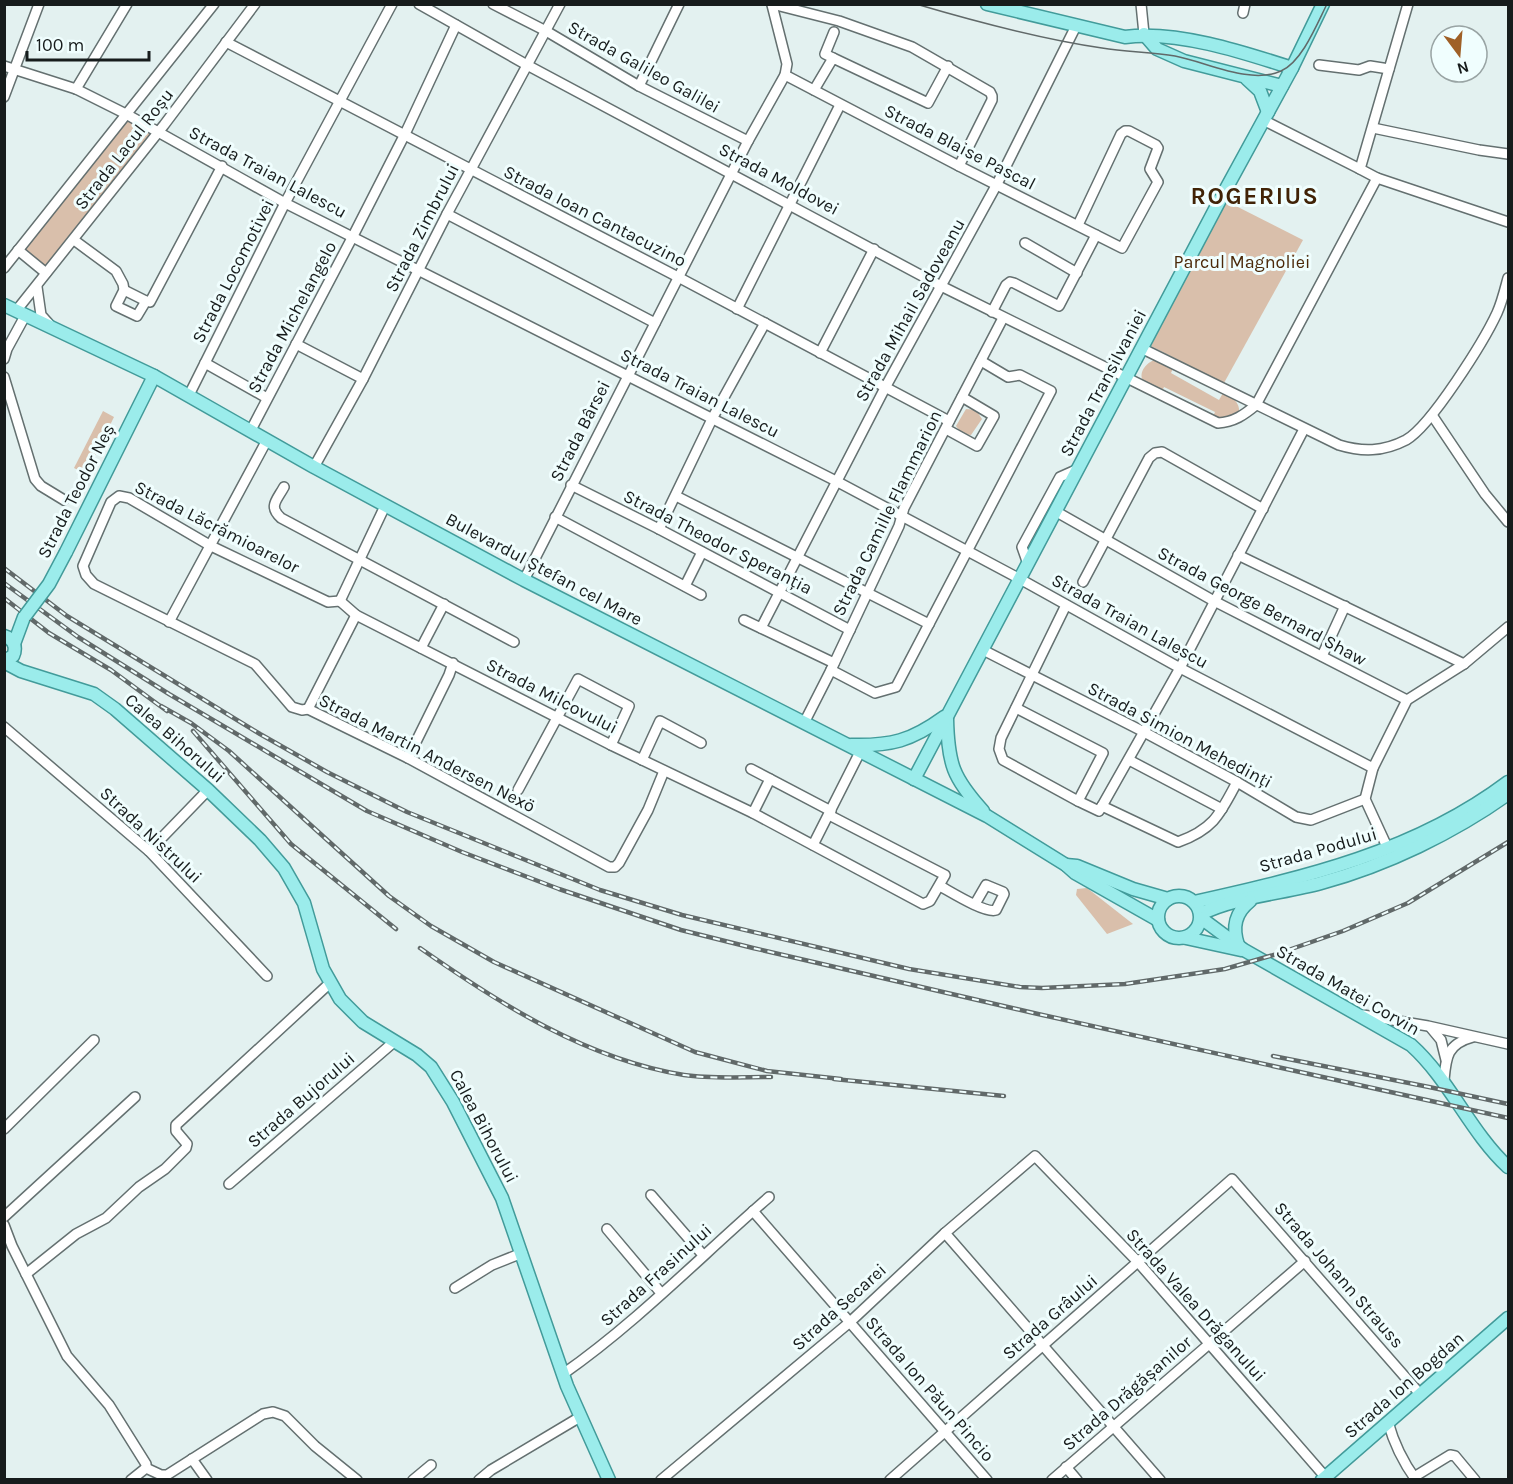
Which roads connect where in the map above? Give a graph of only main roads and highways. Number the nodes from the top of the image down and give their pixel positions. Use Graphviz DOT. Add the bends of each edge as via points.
graph roads {
  1 [pos="987,4"];
  2 [pos="1323,4"];
  3 [pos="1144,34"];
  4 [pos="1292,68"];
  5 [pos="1244,77"];
  6 [pos="1282,86"];
  7 [pos="1265,116"];
  8 [pos="15,311"];
  9 [pos="154,376"];
  10 [pos="10,640"];
  11 [pos="4,662"];
  12 [pos="30,672"];
  13 [pos="947,715"];
  14 [pos="846,744"];
  15 [pos="914,778"];
  16 [pos="1509,782"];
  17 [pos="1509,795"];
  18 [pos="987,816"];
  19 [pos="1066,865"];
  20 [pos="1168,899"];
  21 [pos="1254,899"];
  22 [pos="1194,902"];
  23 [pos="1201,916"];
  24 [pos="1158,920"];
  25 [pos="1186,938"];
  26 [pos="1241,947"];
  27 [pos="1495,1152"];
  28 [pos="1509,1158"];
  29 [pos="1509,1167"];
  30 [pos="1509,1318"];
  31 [pos="609,1479"];
  32 [pos="1325,1479"];
  1 -- 3 [label="main road" via="1125,37"];
  2 -- 4 [label="main road, Strada Transilvaniei"];
  3 -- 4 [label="main road" via="1195,41"];
  3 -- 5 [label="main road" via="1157,49 1177,59"];
  4 -- 6 [label="main road, Strada Transilvaniei"];
  5 -- 6 [label="main road"];
  5 -- 7 [label="main road" via="1260,91"];
  6 -- 7 [label="main road, Strada Transilvaniei"];
  7 -- 13 [label="main road, Strada Transilvaniei"];
  8 -- 9 [label="main road, Bulevardul Ștefan cel Mare"];
  9 -- 10 [label="main road, Strada Teodor Neș, bridge" via="49,584 16,621"];
  9 -- 14 [label="main road, Bulevardul Ștefan cel Mare" via="524,580"];
  10 -- 11 [label="main road, Strada Teodor Neș" via="13,656"];
  10 -- 12 [label="main road"];
  11 -- 12 [label="main road, Calea Bihorului"];
  12 -- 31 [label="main road, Calea Bihorului" via="94,694 115,709 260,840 284,868 304,903 323,969 340,999 363,1022 417,1055 443,1083 502,1198 563,1374"];
  13 -- 14 [label="main road" via="903,741"];
  13 -- 15 [label="main road, Strada Transilvaniei"];
  13 -- 18 [label="main road" via="949,759 963,787"];
  14 -- 15 [label="main road, Bulevardul Ștefan cel Mare"];
  15 -- 18 [label="main road, Bulevardul Ștefan cel Mare"];
  16 -- 22 [label="main road, Strada Podului" via="1456,815 1388,849"];
  17 -- 21 [label="main road, Strada Podului" via="1394,857 1322,883"];
  18 -- 19 [label="main road, Bulevardul Ștefan cel Mare"];
  19 -- 20 [label="main road, Bulevardul Ștefan cel Mare"];
  19 -- 24 [label="main road, Bulevardul Ștefan cel Mare"];
  20 -- 22 [label="main road" via="1181,896"];
  20 -- 24 [label="main road" via="1159,909"];
  21 -- 23 [label="main road, Strada Podului" via="1218,907"];
  21 -- 26 [label="main road" via="1240,910 1235,920"];
  22 -- 23 [label="main road"];
  23 -- 25 [label="main road" via="1194,933"];
  23 -- 26 [label="main road"];
  24 -- 25 [label="main road" via="1166,934"];
  25 -- 26 [label="main road"];
  26 -- 27 [label="main road, Strada Matei Corvin" via="1411,1045 1444,1080"];
  27 -- 28 [label="main road, Strada Matei Corvin"];
  27 -- 29 [label="main road, Strada Matei Corvin"];
  30 -- 32 [label="main road, Strada Ion Bogdan"];
}
